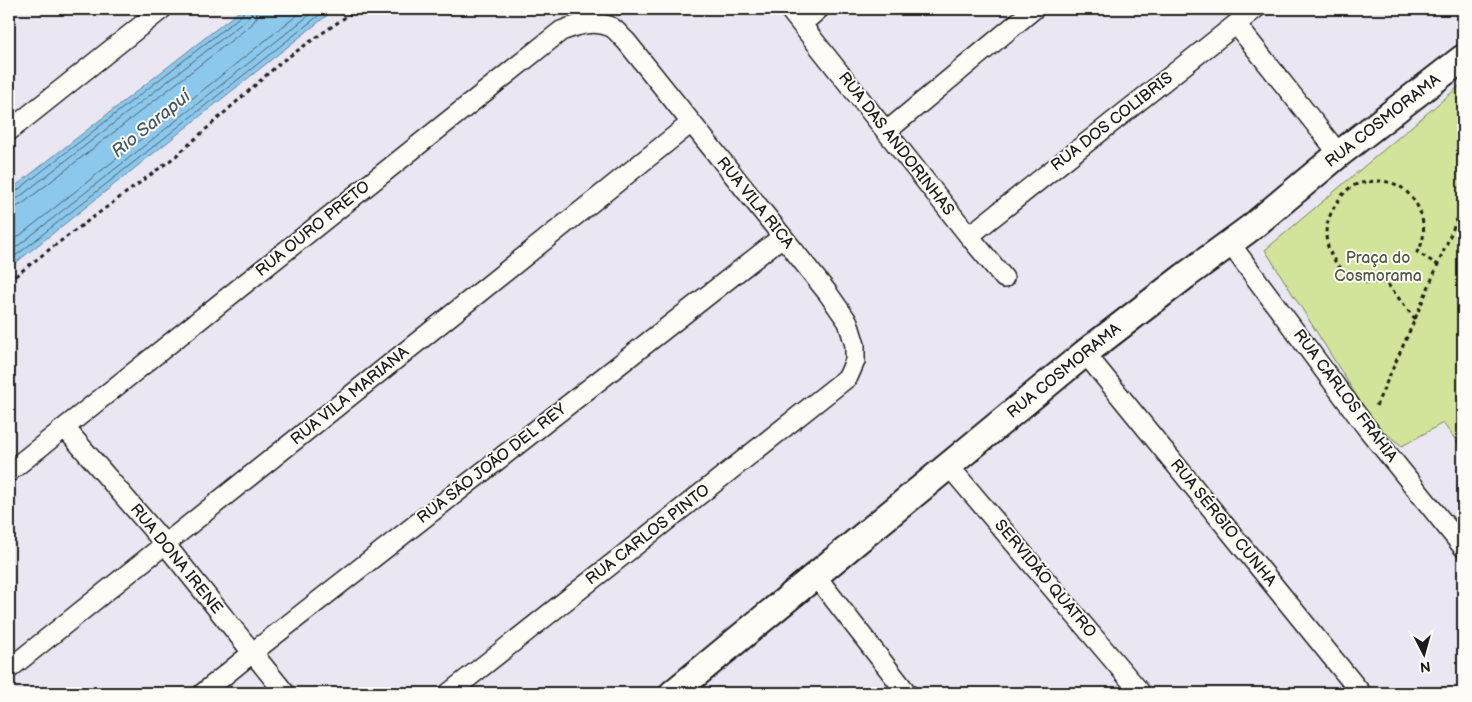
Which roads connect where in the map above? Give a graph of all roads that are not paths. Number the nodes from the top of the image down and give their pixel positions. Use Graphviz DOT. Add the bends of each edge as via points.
graph roads {
  1 [pos="790,9"];
  2 [pos="820,9"];
  3 [pos="1034,9"];
  4 [pos="1255,9"];
  5 [pos="155,13"];
  6 [pos="802,24"];
  7 [pos="1236,24"];
  8 [pos="626,41"];
  9 [pos="1463,58"];
  10 [pos="17,113"];
  11 [pos="691,123"];
  12 [pos="9,131"];
  13 [pos="887,131"];
  14 [pos="1339,154"];
  15 [pos="969,236"];
  16 [pos="782,237"];
  17 [pos="1229,242"];
  18 [pos="1004,278"];
  19 [pos="1085,353"];
  20 [pos="848,377"];
  21 [pos="65,428"];
  22 [pos="948,465"];
  23 [pos="9,472"];
  24 [pos="165,544"];
  25 [pos="1463,547"];
  26 [pos="815,575"];
  27 [pos="252,653"];
  28 [pos="9,669"];
  29 [pos="681,691"];
  30 [pos="203,693"];
  31 [pos="285,693"];
  32 [pos="449,693"];
  33 [pos="907,693"];
  34 [pos="1141,693"];
  35 [pos="1361,693"];
  1 -- 6 [label="street, RUA DAS ANDORINHAS"];
  2 -- 6 [label="street"];
  3 -- 13 [label="street"];
  4 -- 7 [label="street, RUA DOS COLIBRIS"];
  5 -- 10 [label="street"];
  6 -- 13 [label="street, RUA DAS ANDORINHAS"];
  7 -- 14 [label="street"];
  7 -- 15 [label="street, RUA DOS COLIBRIS"];
  8 -- 11 [label="street, RUA VILA RICA"];
  8 -- 21 [label="street, RUA OURO PRETO" via="612,28 599,23 582,23 561,31"];
  9 -- 14 [label="main road, RUA COSMORAMA"];
  10 -- 12 [label="street"];
  11 -- 16 [label="street, RUA VILA RICA"];
  11 -- 24 [label="street, RUA VILA MARIANA"];
  13 -- 15 [label="street, RUA DAS ANDORINHAS"];
  14 -- 17 [label="main road, RUA COSMORAMA"];
  15 -- 18 [label="street, RUA DAS ANDORINHAS"];
  16 -- 20 [label="street, RUA VILA RICA" via="848,322 855,346 855,361"];
  16 -- 27 [label="street, RUA SÃO JOÃO DEL REY"];
  17 -- 19 [label="main road, RUA COSMORAMA"];
  17 -- 25 [label="street, RUA CARLOS FRAHIA" via="1366,428"];
  19 -- 22 [label="main road, RUA COSMORAMA"];
  19 -- 35 [label="street, RUA SÉRGIO CUNHA"];
  20 -- 32 [label="street, RUA CARLOS PINTO"];
  21 -- 23 [label="street, RUA OURO PRETO"];
  21 -- 24 [label="street, RUA DONA IRENE"];
  22 -- 26 [label="main road, RUA COSMORAMA"];
  22 -- 34 [label="street, SERVIDÃO QUATRO"];
  24 -- 27 [label="street, RUA DONA IRENE"];
  24 -- 28 [label="street, RUA VILA MARIANA"];
  26 -- 29 [label="main road, RUA COSMORAMA"];
  26 -- 33 [label="street"];
  27 -- 30 [label="street, RUA SÃO JOÃO DEL REY"];
  27 -- 31 [label="street, RUA DONA IRENE"];
}
